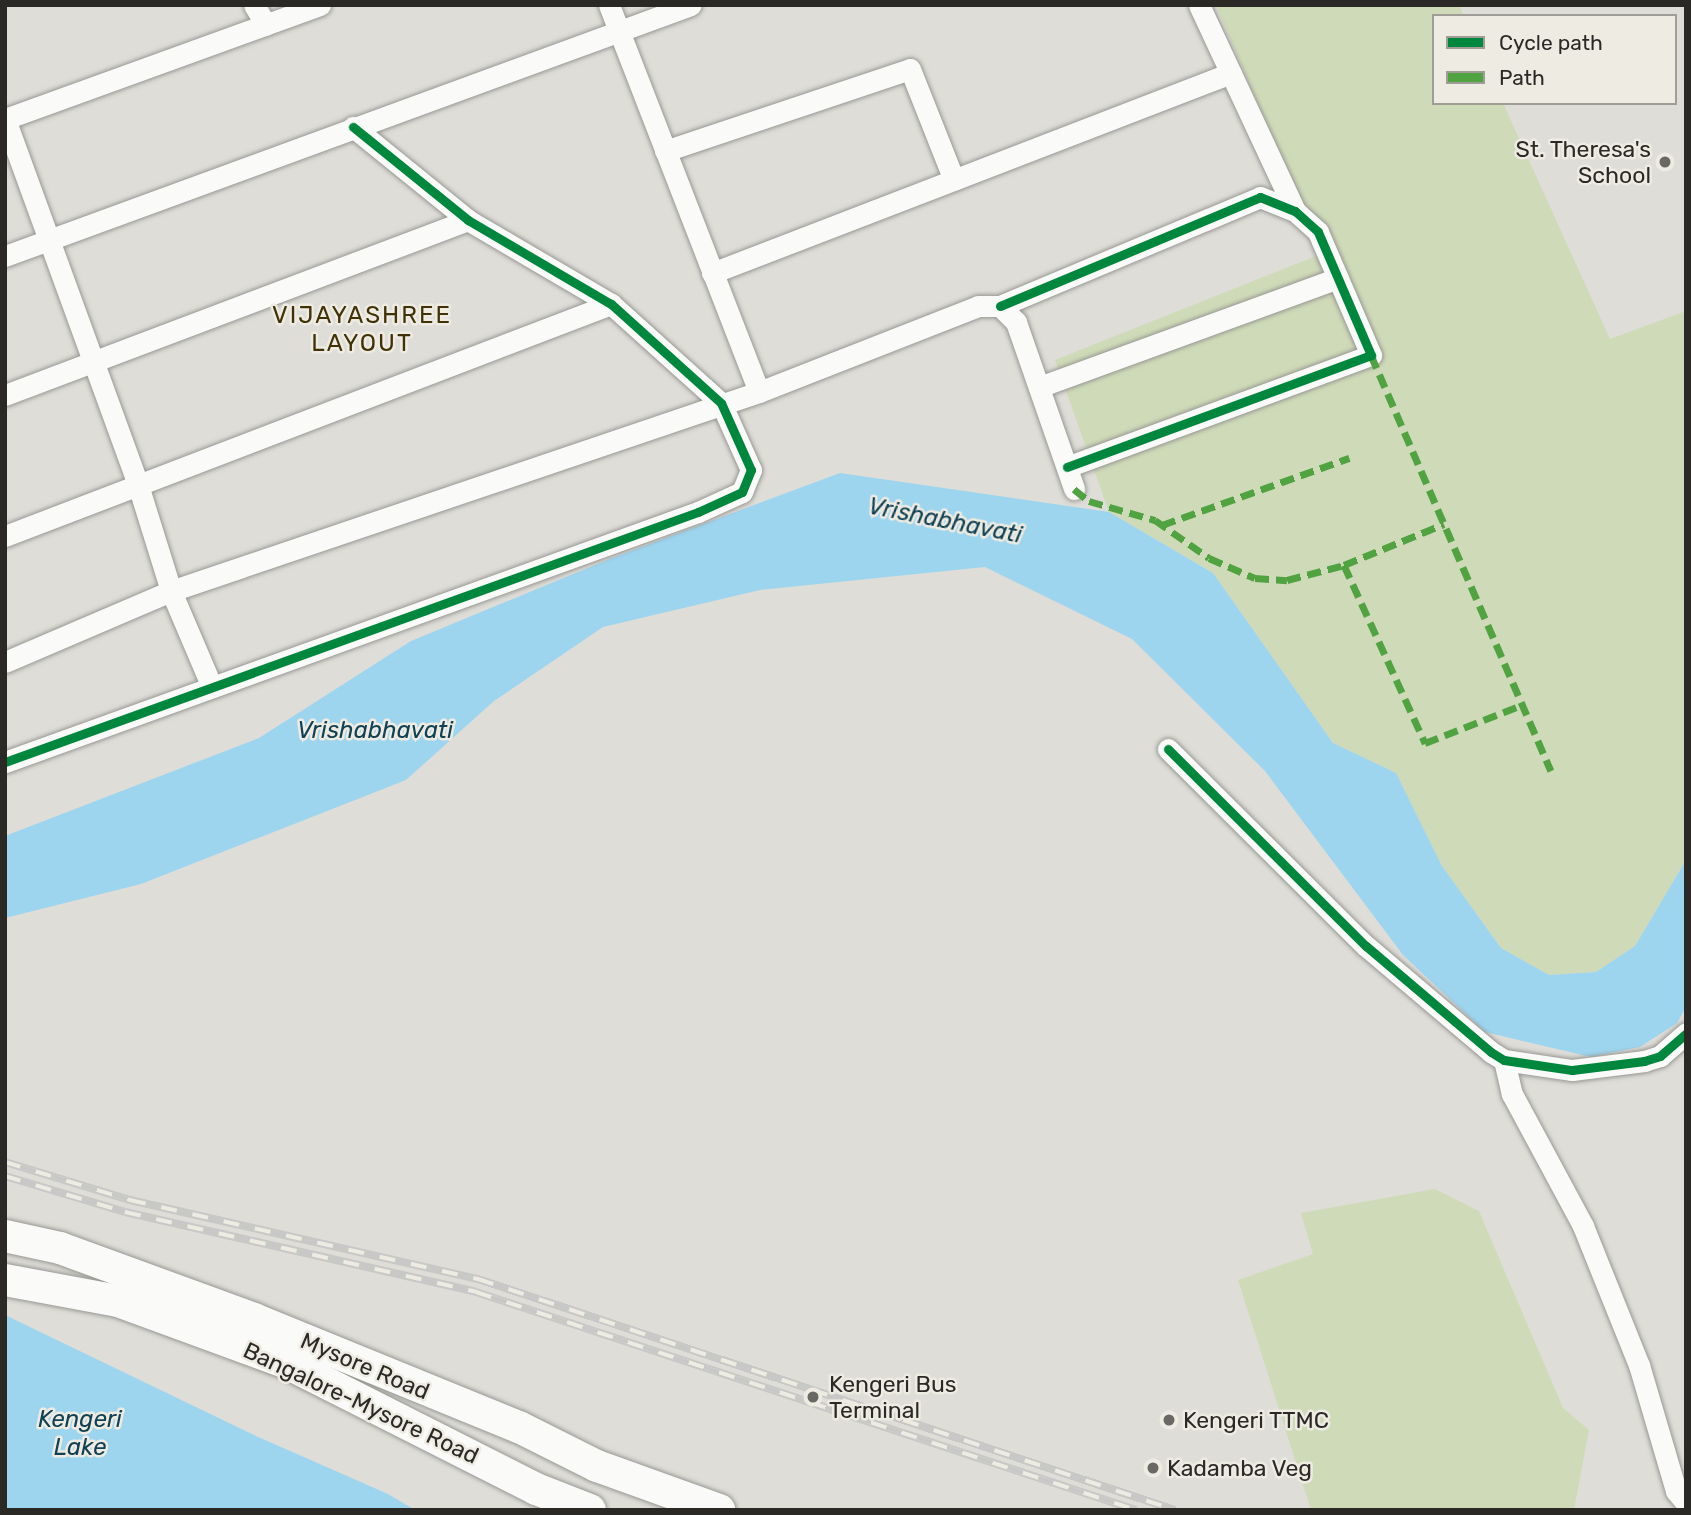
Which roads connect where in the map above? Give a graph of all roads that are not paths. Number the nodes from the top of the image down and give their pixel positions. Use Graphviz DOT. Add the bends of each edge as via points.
graph roads {
  1 [pos="254,5"];
  2 [pos="320,5"];
  3 [pos="609,5"];
  4 [pos="691,5"];
  5 [pos="1199,5"];
  6 [pos="266,25"];
  7 [pos="617,29"];
  8 [pos="1231,73"];
  9 [pos="5,119"];
  10 [pos="354,127"];
  11 [pos="665,151"];
  12 [pos="954,180"];
  13 [pos="1295,211"];
  14 [pos="468,220"];
  15 [pos="49,240"];
  16 [pos="5,256"];
  17 [pos="712,273"];
  18 [pos="1338,278"];
  19 [pos="611,304"];
  20 [pos="1000,306"];
  21 [pos="93,362"];
  22 [pos="1039,387"];
  23 [pos="759,392"];
  24 [pos="5,395"];
  25 [pos="721,403"];
  26 [pos="1067,467"];
  27 [pos="138,485"];
  28 [pos="1074,489"];
  29 [pos="5,536"];
  30 [pos="171,591"];
  31 [pos="5,662"];
  32 [pos="212,687"];
  33 [pos="1168,749"];
  34 [pos="5,762"];
  35 [pos="1686,1033"];
  36 [pos="1504,1060"];
  37 [pos="5,1236"];
  38 [pos="5,1280"];
  39 [pos="1686,1503"];
  40 [pos="590,1510"];
  41 [pos="719,1510"];
  1 -- 6 [label="street"];
  2 -- 6 [label="street"];
  3 -- 7 [label="street"];
  4 -- 7 [label="street"];
  5 -- 8 [label="street"];
  6 -- 9 [label="street"];
  7 -- 10 [label="street"];
  7 -- 11 [label="street"];
  8 -- 12 [label="street"];
  8 -- 13 [label="street"];
  9 -- 15 [label="street"];
  10 -- 14 [label="street"];
  10 -- 15 [label="street"];
  11 -- 12 [label="street" via="911,69"];
  11 -- 17 [label="street"];
  12 -- 17 [label="street"];
  13 -- 18 [label="street" via="1318,232"];
  13 -- 20 [label="street" via="1260,197"];
  14 -- 19 [label="street"];
  14 -- 21 [label="street"];
  15 -- 16 [label="street"];
  15 -- 21 [label="street"];
  17 -- 23 [label="street"];
  18 -- 22 [label="street"];
  18 -- 26 [label="street" via="1371,355"];
  19 -- 25 [label="street"];
  19 -- 27 [label="street"];
  20 -- 22 [label="street" via="1016,322"];
  20 -- 23 [label="street" via="978,306"];
  21 -- 24 [label="street"];
  21 -- 27 [label="street"];
  22 -- 26 [label="street"];
  23 -- 25 [label="street"];
  25 -- 30 [label="street"];
  25 -- 32 [label="street" via="751,470 742,492 698,512"];
  26 -- 28 [label="street"];
  27 -- 29 [label="street"];
  27 -- 30 [label="street"];
  30 -- 31 [label="street"];
  30 -- 32 [label="street"];
  32 -- 34 [label="street"];
  33 -- 36 [label="street" via="1366,946"];
  35 -- 36 [label="street" via="1660,1056 1644,1061 1572,1070"];
  36 -- 39 [label="street" via="1512,1094 1583,1226 1639,1365 1676,1491"];
  37 -- 41 [label="highway, Mysore Road" via="60,1248 254,1319 519,1427 597,1466"];
  38 -- 40 [label="highway, Bangalore-Mysore Road" via="118,1301 285,1362 536,1489"];
}
